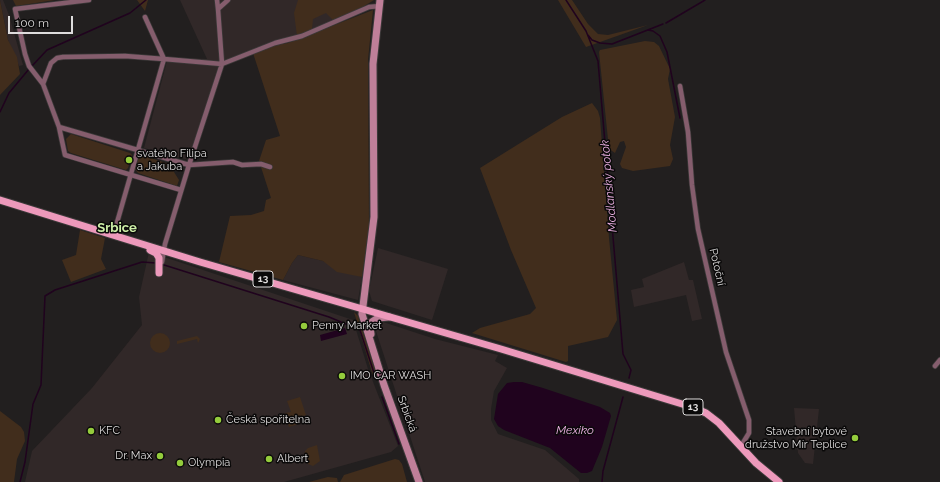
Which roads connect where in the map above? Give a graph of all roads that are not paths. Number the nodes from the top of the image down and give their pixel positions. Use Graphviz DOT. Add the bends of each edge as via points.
graph roads {
  1 [pos="89,0"];
  2 [pos="217,0"];
  3 [pos="228,0"];
  4 [pos="380,3"];
  5 [pos="218,9"];
  6 [pos="145,17"];
  7 [pos="164,59"];
  8 [pos="222,64"];
  9 [pos="43,84"];
  10 [pos="680,86"];
  11 [pos="58,127"];
  12 [pos="137,150"];
  13 [pos="189,164"];
  14 [pos="270,167"];
  15 [pos="130,174"];
  16 [pos="181,190"];
  17 [pos="0,200"];
  18 [pos="116,226"];
  19 [pos="111,234"];
  20 [pos="164,251"];
  21 [pos="162,262"];
  22 [pos="159,273"];
  23 [pos="362,308"];
  24 [pos="393,317"];
  25 [pos="373,350"];
  26 [pos="940,360"];
  27 [pos="935,366"];
  28 [pos="741,446"];
  29 [pos="420,482"];
  30 [pos="779,482"];
  1 -- 9 [label="street" via="15,9 29,66"];
  2 -- 5 [label="street"];
  3 -- 5 [label="street"];
  4 -- 8 [label="street" via="302,36 275,43"];
  4 -- 23 [label="street, Srbická" via="373,64 374,217"];
  5 -- 8 [label="street"];
  6 -- 7 [label="street"];
  7 -- 8 [label="street"];
  7 -- 9 [label="street" via="125,56 57,58 51,63"];
  7 -- 12 [label="street"];
  8 -- 13 [label="street"];
  9 -- 11 [label="street"];
  10 -- 28 [label="street, Potoční" via="688,132 698,229 726,352 750,422 748,436"];
  11 -- 12 [label="street"];
  11 -- 15 [label="street" via="66,155"];
  12 -- 13 [label="street"];
  12 -- 15 [label="street"];
  13 -- 14 [label="street" via="233,162"];
  13 -- 16 [label="street"];
  15 -- 16 [label="street"];
  15 -- 18 [label="street"];
  16 -- 20 [label="street"];
  17 -- 19 [label="main road, 13"];
  19 -- 20 [label="main road, 13"];
  19 -- 22 [label="main road" via="156,253 159,258"];
  20 -- 21 [label="street"];
  20 -- 23 [label="main road, 13"];
  23 -- 24 [label="main road, 13"];
  23 -- 25 [label="street, Srbická" via="362,317"];
  24 -- 25 [label="street" via="378,318 371,324"];
  24 -- 28 [label="main road, 13" via="692,407 712,417"];
  25 -- 29 [label="street, Srbická"];
  26 -- 27 [label="street"];
  28 -- 30 [label="main road, 13"];
}
